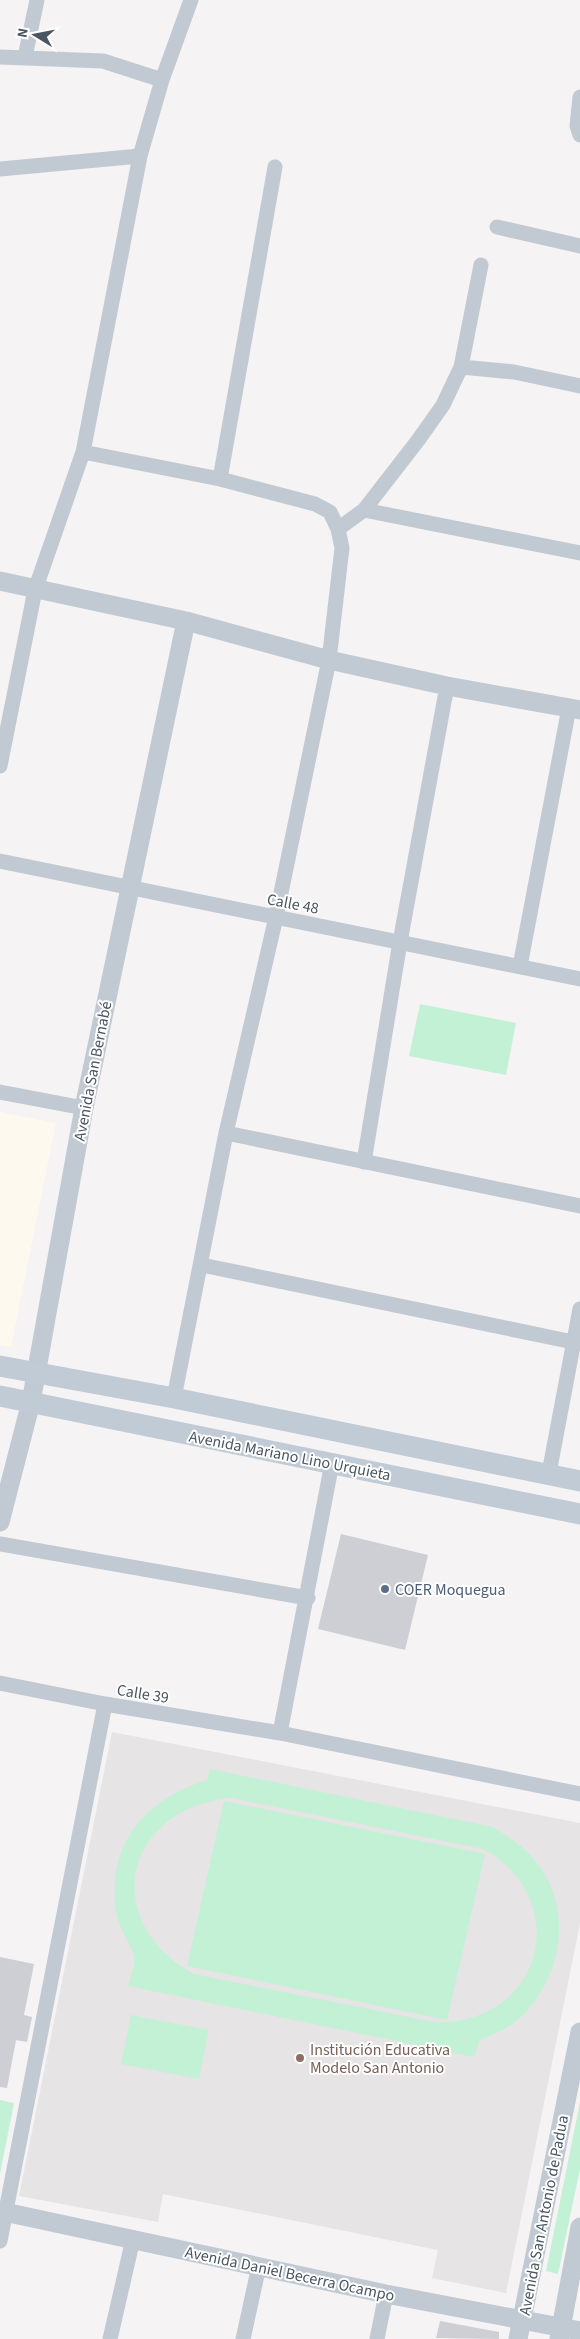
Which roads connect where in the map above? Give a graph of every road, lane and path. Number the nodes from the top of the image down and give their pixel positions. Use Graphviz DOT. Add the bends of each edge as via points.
graph roads {
  1 [pos="37,0"];
  2 [pos="191,0"];
  3 [pos="0,56"];
  4 [pos="25,57"];
  5 [pos="162,80"];
  6 [pos="580,97"];
  7 [pos="580,135"];
  8 [pos="140,156"];
  9 [pos="276,167"];
  10 [pos="0,169"];
  11 [pos="497,227"];
  12 [pos="580,246"];
  13 [pos="481,265"];
  14 [pos="461,367"];
  15 [pos="580,386"];
  16 [pos="83,452"];
  17 [pos="220,479"];
  18 [pos="364,510"];
  19 [pos="338,529"];
  20 [pos="580,553"];
  21 [pos="0,581"];
  22 [pos="35,590"];
  23 [pos="186,621"];
  24 [pos="329,660"];
  25 [pos="447,686"];
  26 [pos="574,709"];
  27 [pos="0,766"];
  28 [pos="0,860"];
  29 [pos="129,887"];
  30 [pos="276,917"];
  31 [pos="400,942"];
  32 [pos="520,966"];
  33 [pos="580,979"];
  34 [pos="0,1092"];
  35 [pos="84,1108"];
  36 [pos="226,1133"];
  37 [pos="364,1162"];
  38 [pos="580,1206"];
  39 [pos="202,1265"];
  40 [pos="580,1309"];
  41 [pos="574,1342"];
  42 [pos="0,1366"];
  43 [pos="34,1373"];
  44 [pos="0,1396"];
  45 [pos="174,1398"];
  46 [pos="30,1402"];
  47 [pos="332,1463"];
  48 [pos="549,1473"];
  49 [pos="580,1481"];
  50 [pos="1,1514"];
  51 [pos="580,1514"];
  52 [pos="0,1544"];
  53 [pos="308,1598"];
  54 [pos="0,1683"];
  55 [pos="105,1704"];
  56 [pos="280,1733"];
  57 [pos="580,1794"];
  58 [pos="580,2032"];
  59 [pos="3,2212"];
  60 [pos="580,2227"];
  61 [pos="133,2240"];
  62 [pos="0,2241"];
  63 [pos="259,2266"];
  64 [pos="386,2294"];
  65 [pos="522,2320"];
  66 [pos="580,2332"];
  67 [pos="560,2333"];
  68 [pos="110,2339"];
  69 [pos="243,2339"];
  70 [pos="377,2339"];
  71 [pos="518,2339"];
  1 -- 4 [label="street"];
  2 -- 5 [label="street"];
  3 -- 4 [label="street"];
  4 -- 5 [label="street" via="103,62"];
  5 -- 8 [label="street"];
  6 -- 7 [label="street" via="577,126"];
  8 -- 10 [label="street"];
  8 -- 16 [label="street"];
  9 -- 17 [label="street"];
  11 -- 12 [label="street"];
  13 -- 14 [label="street"];
  14 -- 15 [label="street" via="514,372"];
  14 -- 18 [label="street" via="443,405"];
  16 -- 17 [label="street"];
  16 -- 22 [label="street"];
  17 -- 19 [label="street" via="315,504 330,512"];
  18 -- 19 [label="street"];
  18 -- 20 [label="street"];
  19 -- 24 [label="street" via="342,548"];
  21 -- 22 [label="street"];
  22 -- 23 [label="street"];
  22 -- 27 [label="street"];
  23 -- 24 [label="street"];
  23 -- 29 [label="street, Avenida San Bernabé"];
  24 -- 25 [label="street"];
  24 -- 30 [label="street"];
  25 -- 26 [label="street"];
  25 -- 31 [label="street"];
  26 -- 32 [label="street"];
  28 -- 29 [label="street, Calle 48"];
  29 -- 30 [label="street, Calle 48"];
  29 -- 35 [label="street, Avenida San Bernabé"];
  30 -- 31 [label="street, Calle 48"];
  30 -- 36 [label="street"];
  31 -- 32 [label="street, Calle 48"];
  31 -- 37 [label="street"];
  32 -- 33 [label="street, Calle 48"];
  34 -- 35 [label="street"];
  35 -- 43 [label="street, Avenida San Bernabé"];
  36 -- 37 [label="street"];
  36 -- 39 [label="street"];
  37 -- 38 [label="street"];
  39 -- 41 [label="street"];
  39 -- 45 [label="street"];
  40 -- 41 [label="street"];
  41 -- 48 [label="street"];
  42 -- 43 [label="main road, Avenida Mariano Lino Urquieta"];
  43 -- 45 [label="main road, Avenida Mariano Lino Urquieta"];
  43 -- 46 [label="street, Avenida San Bernabé"];
  44 -- 46 [label="main road, Avenida Mariano Lino Urquieta"];
  45 -- 48 [label="main road, Avenida Mariano Lino Urquieta"];
  46 -- 47 [label="main road, Avenida Mariano Lino Urquieta"];
  46 -- 50 [label="street, Avenida San Bernabé"];
  47 -- 51 [label="main road, Avenida Mariano Lino Urquieta"];
  47 -- 53 [label="street"];
  48 -- 49 [label="main road, Avenida Mariano Lino Urquieta"];
  52 -- 53 [label="street"];
  53 -- 56 [label="street"];
  54 -- 55 [label="street, Calle 39"];
  55 -- 56 [label="street, Calle 39"];
  55 -- 59 [label="street"];
  56 -- 57 [label="street, Calle 39"];
  58 -- 65 [label="street, Avenida San Antonio de Padua"];
  59 -- 61 [label="street, Avenida Daniel Becerra Ocampo"];
  59 -- 62 [label="street"];
  60 -- 67 [label="street"];
  61 -- 63 [label="street, Avenida Daniel Becerra Ocampo"];
  61 -- 68 [label="street"];
  63 -- 64 [label="street, Avenida Daniel Becerra Ocampo"];
  63 -- 69 [label="street"];
  64 -- 65 [label="street, Avenida Daniel Becerra Ocampo"];
  64 -- 70 [label="street"];
  65 -- 67 [label="street, Avenida Daniel Becerra Ocampo"];
  65 -- 71 [label="street, Avenida San Antonio de Padua"];
  66 -- 67 [label="street, Avenida Daniel Becerra Ocampo"];
}
